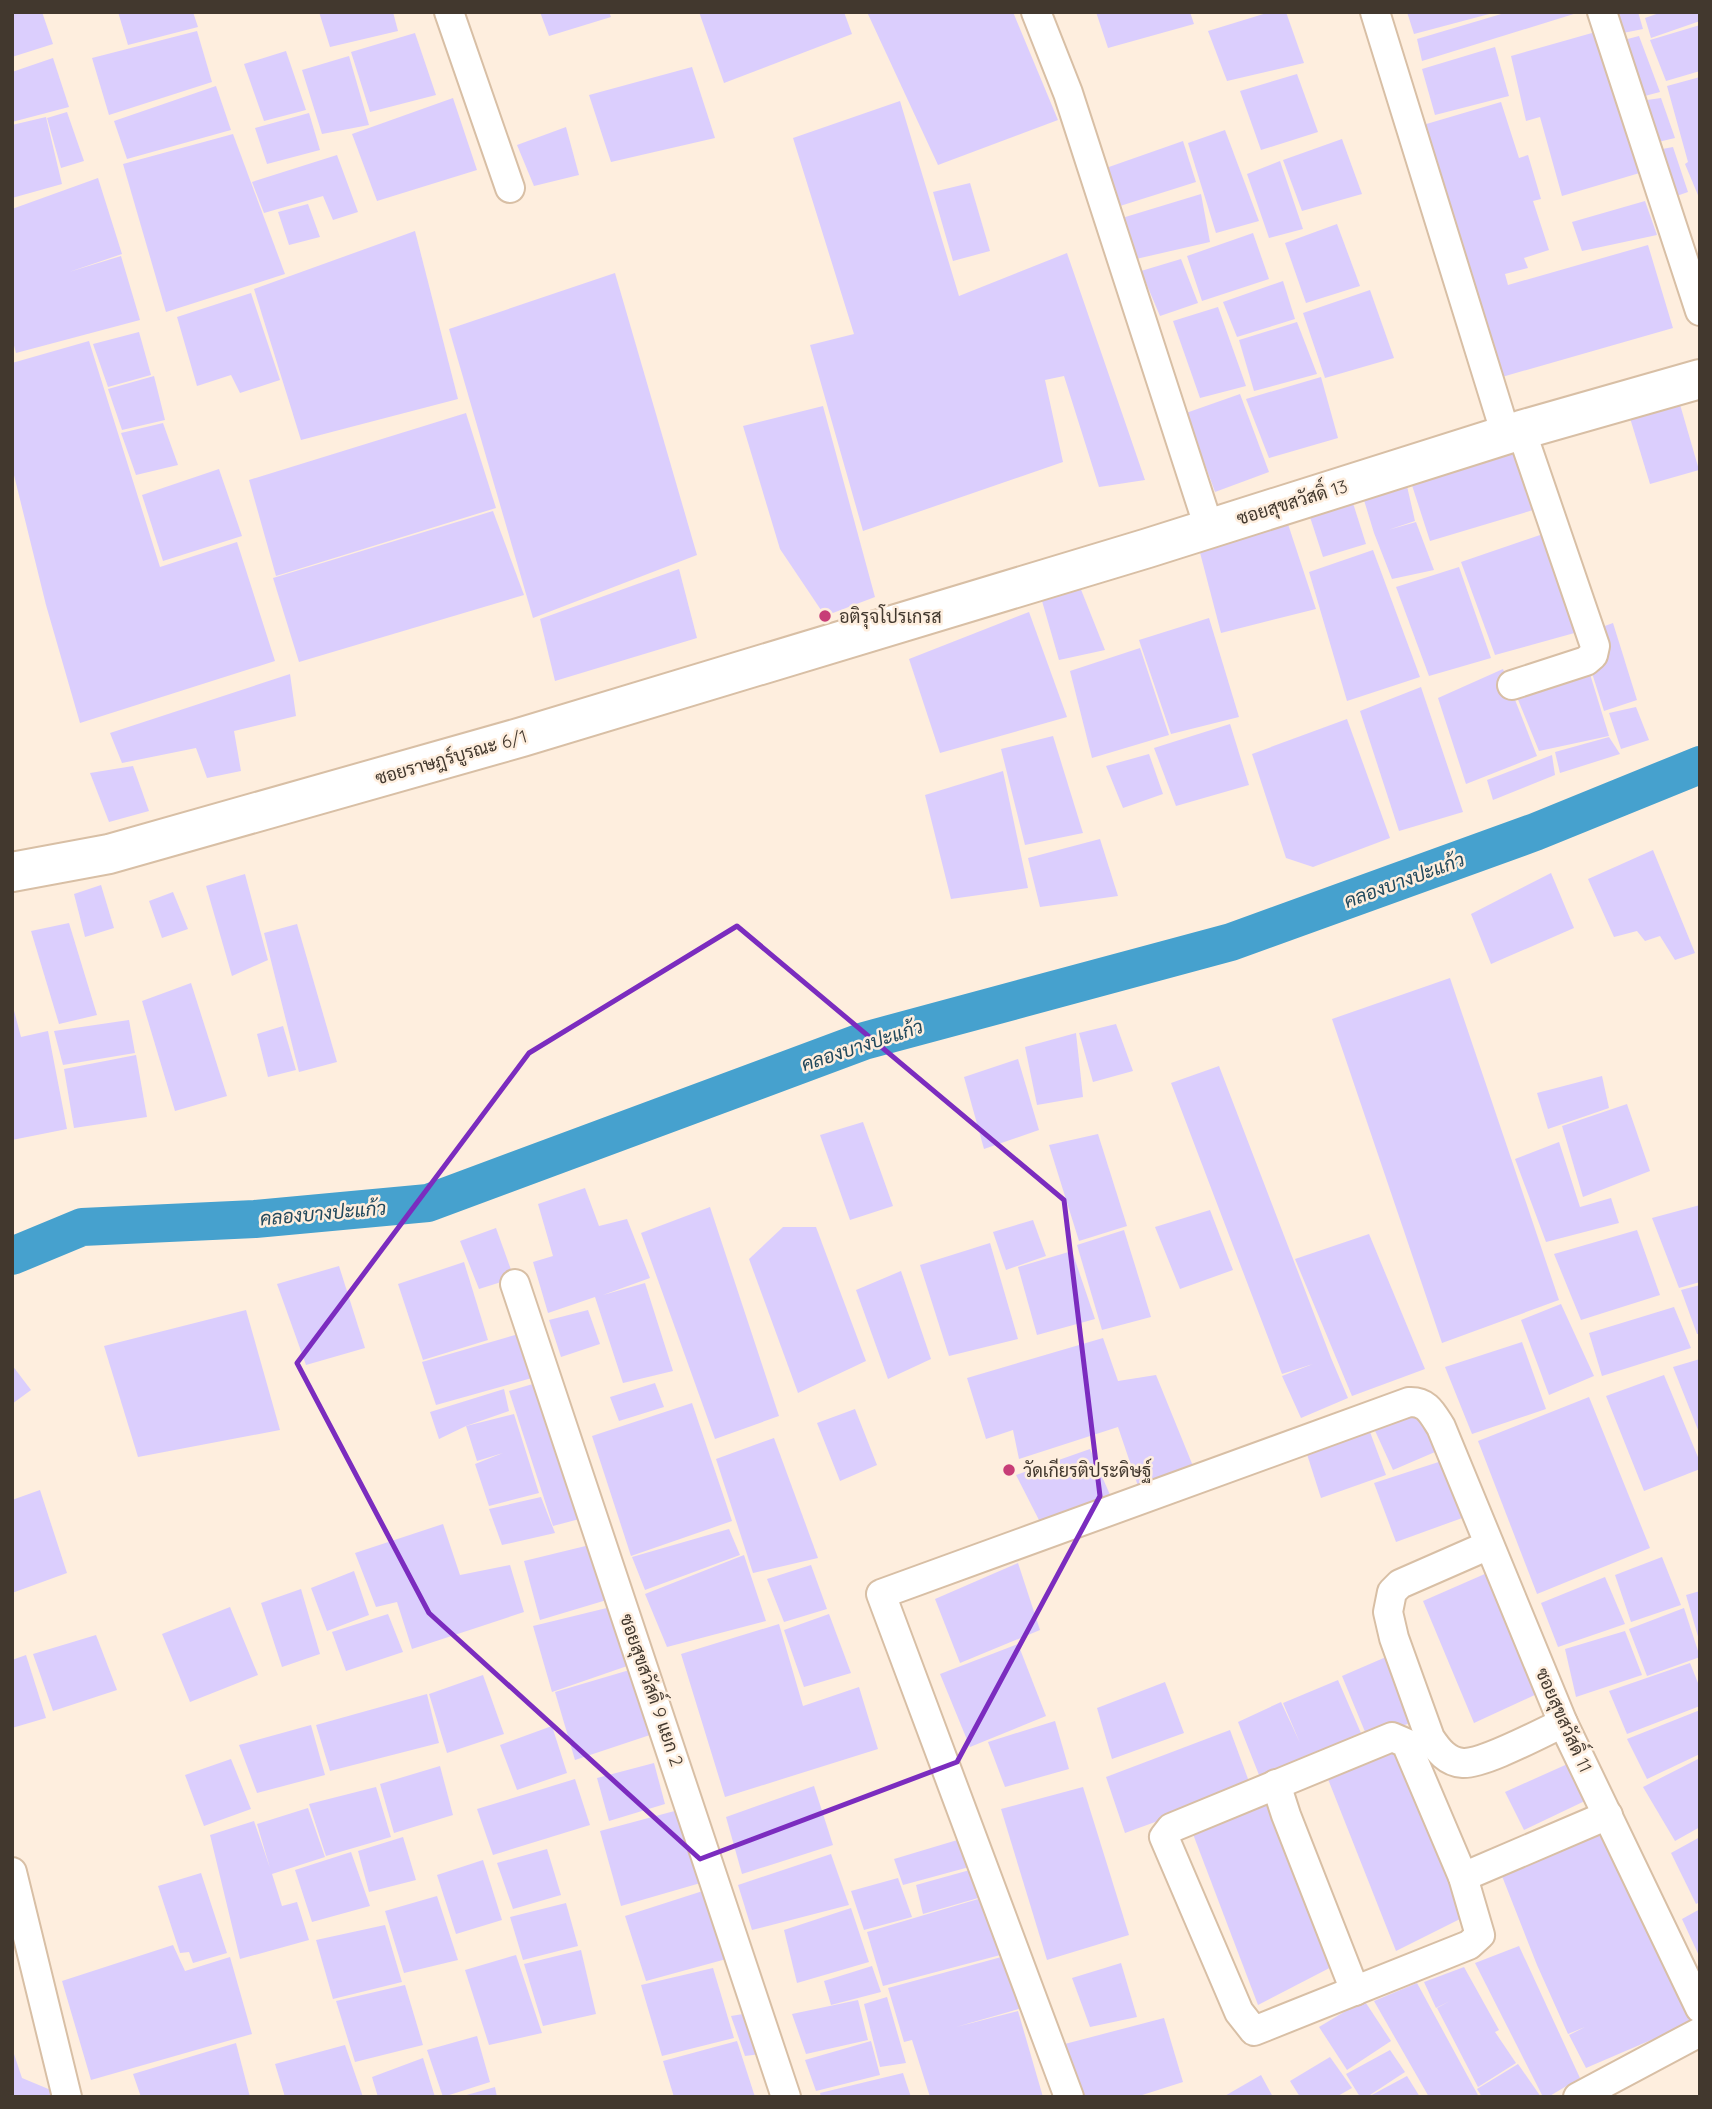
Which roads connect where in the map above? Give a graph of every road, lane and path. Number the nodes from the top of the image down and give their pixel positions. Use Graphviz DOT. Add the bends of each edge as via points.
graph roads {
  1 [pos="449,12"];
  2 [pos="1036,12"];
  3 [pos="1375,12"];
  4 [pos="1602,12"];
  5 [pos="510,188"];
  6 [pos="1700,311"];
  7 [pos="1700,379"];
  8 [pos="1513,433"];
  9 [pos="1209,528"];
  10 [pos="885,628"];
  11 [pos="1512,685"];
  12 [pos="12,872"];
  13 [pos="515,1283"];
  14 [pos="1489,1545"];
  15 [pos="1563,1723"];
  16 [pos="1276,1784"];
  17 [pos="1608,1815"];
  18 [pos="12,1872"];
  19 [pos="1463,1877"];
  20 [pos="1355,1991"];
  21 [pos="1700,2008"];
  22 [pos="1700,2032"];
  23 [pos="67,2097"];
  24 [pos="786,2097"];
  25 [pos="1069,2097"];
  26 [pos="1578,2097"];
  1 -- 5 [label="street"];
  2 -- 9 [label="street" via="1068,93"];
  3 -- 8 [label="street"];
  4 -- 6 [label="street"];
  7 -- 8 [label="street, ซอยสุขสวัสดิ์ 13"];
  8 -- 9 [label="street, ซอยสุขสวัสดิ์ 13"];
  8 -- 11 [label="street" via="1595,646 1586,661"];
  9 -- 10 [label="street, ซอยสุขสวัสดิ์ 13"];
  10 -- 12 [label="street, ซอยราษฎร์บูรณะ 6/1" via="123,850"];
  13 -- 24 [label="street, ซอยสุขสวัสดิ์ 9 แยก 2"];
  14 -- 15 [label="street, ซอยสุขสวัสดิ์ 11"];
  14 -- 15 [label="street" via="1400,1584 1392,1592 1388,1612 1394,1638 1430,1738 1453,1761 1475,1762"];
  14 -- 25 [label="street, ซอยสุขสวัสดิ์ 11" via="1441,1427 1420,1401 881,1594"];
  15 -- 17 [label="street, ซอยสุขสวัสดิ์ 11"];
  16 -- 19 [label="street" via="1392,1737 1406,1743"];
  16 -- 20 [label="street"];
  16 -- 20 [label="street" via="1171,1828 1164,1836 1238,2012 1254,2031"];
  17 -- 19 [label="street"];
  17 -- 21 [label="street, ซอยสุขสวัสดิ์ 11"];
  18 -- 23 [label="street"];
  19 -- 20 [label="street" via="1480,1935 1469,1945"];
  22 -- 26 [label="street"];
}
